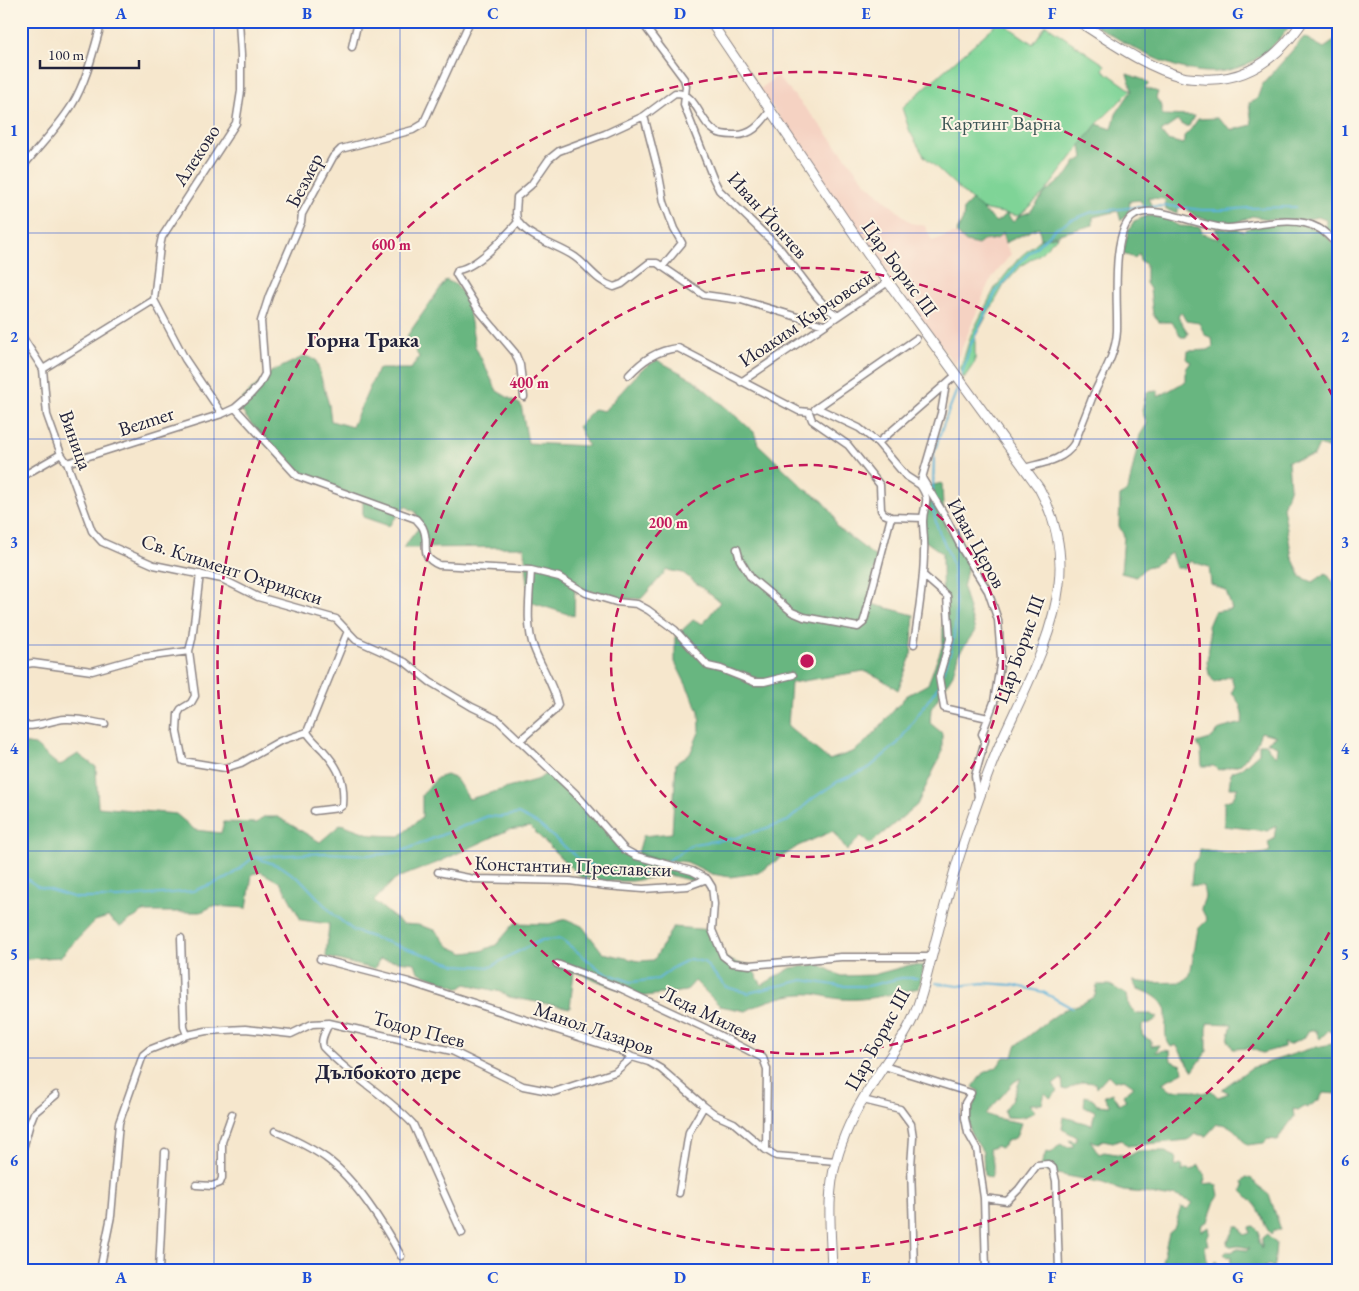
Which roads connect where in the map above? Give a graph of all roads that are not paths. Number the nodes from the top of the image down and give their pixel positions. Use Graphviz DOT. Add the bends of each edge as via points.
graph roads {
  1 [pos="102,21"];
  2 [pos="238,21"];
  3 [pos="358,21"];
  4 [pos="470,21"];
  5 [pos="642,21"];
  6 [pos="710,21"];
  7 [pos="1078,21"];
  8 [pos="1303,21"];
  9 [pos="352,46"];
  10 [pos="686,95"];
  11 [pos="770,111"];
  12 [pos="644,116"];
  13 [pos="21,169"];
  14 [pos="518,222"];
  15 [pos="1338,245"];
  16 [pos="662,267"];
  17 [pos="888,282"];
  18 [pos="154,300"];
  19 [pos="838,316"];
  20 [pos="824,325"];
  21 [pos="21,335"];
  22 [pos="916,339"];
  23 [pos="43,369"];
  24 [pos="629,375"];
  25 [pos="956,375"];
  26 [pos="741,382"];
  27 [pos="946,384"];
  28 [pos="524,397"];
  29 [pos="235,408"];
  30 [pos="817,408"];
  31 [pos="809,412"];
  32 [pos="222,414"];
  33 [pos="878,444"];
  34 [pos="61,454"];
  35 [pos="67,463"];
  36 [pos="1024,468"];
  37 [pos="21,477"];
  38 [pos="921,481"];
  39 [pos="891,517"];
  40 [pos="923,518"];
  41 [pos="92,531"];
  42 [pos="737,549"];
  43 [pos="530,570"];
  44 [pos="200,574"];
  45 [pos="923,575"];
  46 [pos="348,631"];
  47 [pos="914,644"];
  48 [pos="189,652"];
  49 [pos="21,665"];
  50 [pos="793,675"];
  51 [pos="988,718"];
  52 [pos="105,724"];
  53 [pos="21,725"];
  54 [pos="307,732"];
  55 [pos="519,741"];
  56 [pos="979,801"];
  57 [pos="314,811"];
  58 [pos="438,872"];
  59 [pos="708,879"];
  60 [pos="180,938"];
  61 [pos="931,957"];
  62 [pos="320,959"];
  63 [pos="557,964"];
  64 [pos="329,1023"];
  65 [pos="187,1035"];
  66 [pos="632,1057"];
  67 [pos="884,1066"];
  68 [pos="56,1095"];
  69 [pos="863,1100"];
  70 [pos="704,1106"];
  71 [pos="232,1114"];
  72 [pos="275,1131"];
  73 [pos="766,1150"];
  74 [pos="164,1152"];
  75 [pos="21,1156"];
  76 [pos="836,1161"];
  77 [pos="196,1185"];
  78 [pos="679,1194"];
  79 [pos="984,1198"];
  80 [pos="462,1233"];
  81 [pos="401,1256"];
  82 [pos="100,1270"];
  83 [pos="159,1270"];
  84 [pos="832,1270"];
  85 [pos="914,1270"];
  86 [pos="986,1270"];
  87 [pos="1059,1270"];
  1 -- 13 [label="street" via="73,104"];
  2 -- 18 [label="street, Алеково" via="241,91 236,123 162,237"];
  3 -- 9 [label="street"];
  4 -- 29 [label="street, Безмер" via="423,124 412,130 348,146 332,157 302,214 262,316 265,374 250,396"];
  5 -- 10 [label="street" via="684,80"];
  6 -- 11 [label="street, Цар Борис III"];
  7 -- 8 [label="street" via="1156,68 1184,78 1220,80 1251,70 1276,54"];
  10 -- 11 [label="street" via="711,128 727,135 747,134 759,126"];
  10 -- 12 [label="street" via="675,92"];
  10 -- 19 [label="street, Иван Йончев" via="684,105 719,190 781,250 817,297"];
  11 -- 17 [label="street, Цар Борис III"];
  12 -- 14 [label="street" via="559,151 549,159 531,185 517,197"];
  12 -- 16 [label="street" via="664,202 682,243"];
  14 -- 16 [label="street" via="575,257 607,285 622,284 649,263"];
  14 -- 28 [label="street" via="500,242 456,274 478,309 515,353"];
  15 -- 36 [label="street" via="1318,228 1304,223 1273,222 1224,228 1173,215 1135,214 1122,232 1116,281 1114,350 1074,444 1061,457"];
  16 -- 20 [label="street" via="704,296 741,300"];
  17 -- 19 [label="street, Иоаким Кърчовски"];
  17 -- 25 [label="street, Цар Борис III"];
  18 -- 23 [label="street"];
  18 -- 32 [label="street" via="185,359"];
  19 -- 20 [label="street, Иоаким Кърчовски"];
  20 -- 26 [label="street, Иоаким Кърчовски"];
  21 -- 23 [label="street, Виница"];
  22 -- 30 [label="street"];
  23 -- 34 [label="street, Виница" via="47,415"];
  24 -- 26 [label="street" via="653,354 678,348"];
  25 -- 27 [label="street"];
  25 -- 36 [label="street, Цар Борис III"];
  26 -- 31 [label="street" via="799,411"];
  27 -- 33 [label="street"];
  27 -- 38 [label="street"];
  29 -- 32 [label="street, Bezmer"];
  29 -- 43 [label="street" via="297,476 416,519 423,528 430,561 440,565"];
  30 -- 31 [label="street"];
  30 -- 33 [label="street" via="859,428"];
  31 -- 39 [label="street" via="812,420 848,445 859,457 880,485 881,510"];
  32 -- 35 [label="street, Bezmer"];
  33 -- 38 [label="street" via="906,476"];
  34 -- 35 [label="street, Виница"];
  34 -- 37 [label="street"];
  35 -- 41 [label="street, Виница"];
  36 -- 56 [label="street, Цар Борис III" via="1049,506 1060,551 1059,584 1053,617 1041,651"];
  38 -- 40 [label="street" via="927,497"];
  38 -- 51 [label="street, Иван Церов" via="988,591 998,620 1001,659"];
  39 -- 40 [label="street"];
  39 -- 42 [label="street" via="865,617 858,626 792,612 751,578"];
  40 -- 45 [label="street"];
  41 -- 44 [label="street, Св. Климент Охридски" via="102,542 154,565"];
  43 -- 50 [label="street" via="559,577 586,593 637,604 675,630 708,666 754,682"];
  43 -- 55 [label="street" via="530,634 558,705"];
  44 -- 46 [label="street, Св. Климент Охридски" via="222,579 258,597 336,619"];
  44 -- 48 [label="street"];
  45 -- 47 [label="street"];
  45 -- 51 [label="street" via="947,596 950,639 939,677 944,708"];
  46 -- 54 [label="street"];
  46 -- 55 [label="street, Св. Климент Охридски" via="356,640 405,662 430,682 497,719"];
  48 -- 49 [label="street" via="138,658 92,671 33,663"];
  48 -- 54 [label="street" via="195,696 178,714 182,758 186,762 225,768 241,763 280,741"];
  51 -- 56 [label="street, Иван Церов" via="975,776"];
  52 -- 53 [label="street" via="64,719 35,726"];
  54 -- 57 [label="street" via="338,772 344,789 342,807"];
  55 -- 59 [label="street, Св. Климент Охридски" via="575,793 625,850"];
  56 -- 61 [label="street, Цар Борис III"];
  58 -- 59 [label="street, Константин Преславски" via="474,879 570,881 643,889 688,886"];
  59 -- 61 [label="street" via="713,896 712,930 723,956 732,963 750,965 841,957"];
  60 -- 65 [label="street"];
  61 -- 67 [label="street, Цар Борис III" via="924,992 912,1020"];
  62 -- 66 [label="street, Манол Лазаров" via="409,982"];
  63 -- 73 [label="street, Леда Милева" via="620,988 763,1058 767,1069"];
  64 -- 65 [label="street, Тодор Пеев" via="312,1024 291,1034 245,1029"];
  64 -- 66 [label="street, Тодор Пеев" via="452,1051 523,1086 554,1092 615,1072"];
  64 -- 80 [label="street" via="321,1043 323,1048 413,1124"];
  65 -- 82 [label="street, Тодор Пеев" via="143,1055 119,1122 111,1216"];
  66 -- 70 [label="street, Манол Лазаров" via="661,1070"];
  67 -- 69 [label="street, Цар Борис III"];
  67 -- 79 [label="street" via="971,1092 965,1104 964,1118 977,1149"];
  68 -- 75 [label="street" via="34,1113"];
  69 -- 76 [label="street, Цар Борис III"];
  69 -- 85 [label="street" via="900,1109 911,1124"];
  70 -- 73 [label="street, Манол Лазаров" via="734,1123"];
  70 -- 78 [label="street" via="689,1132"];
  71 -- 77 [label="street" via="222,1142 220,1183"];
  72 -- 81 [label="street" via="308,1146 343,1173 369,1205"];
  73 -- 76 [label="street, Манол Лазаров" via="776,1156"];
  74 -- 83 [label="street"];
  76 -- 84 [label="street, Цар Борис III" via="832,1179"];
  79 -- 86 [label="street"];
  79 -- 87 [label="street" via="1007,1201 1037,1165 1048,1164 1053,1168"];
}
